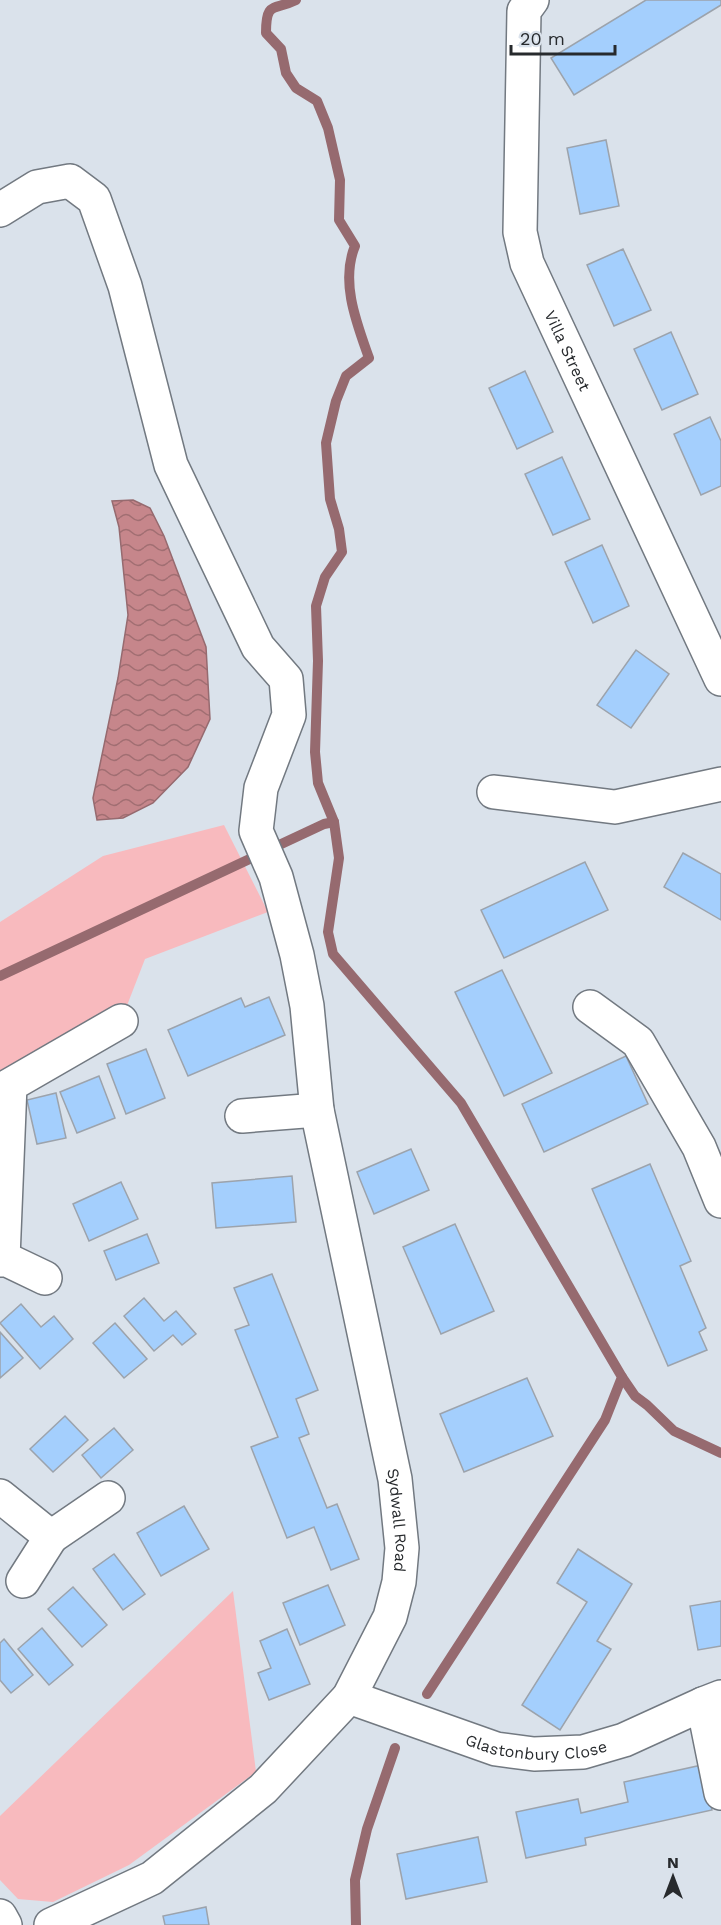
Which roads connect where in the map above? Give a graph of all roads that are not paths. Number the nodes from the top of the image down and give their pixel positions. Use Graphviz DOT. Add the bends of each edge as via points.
graph roads {
  1 [pos="532,0"];
  2 [pos="0,210"];
  3 [pos="721,679"];
  4 [pos="721,784"];
  5 [pos="494,792"];
  6 [pos="590,1008"];
  7 [pos="121,1021"];
  8 [pos="317,1110"];
  9 [pos="242,1116"];
  10 [pos="721,1201"];
  11 [pos="1,1259"];
  12 [pos="45,1278"];
  13 [pos="0,1497"];
  14 [pos="108,1498"];
  15 [pos="51,1537"];
  16 [pos="23,1581"];
  17 [pos="349,1697"];
  18 [pos="712,1701"];
  19 [pos="721,1793"];
  20 [pos="0,1916"];
  21 [pos="5,1925"];
  22 [pos="51,1925"];
  1 -- 3 [label="street, Villa Street" via="524,11 520,232 527,263"];
  2 -- 8 [label="street, Sydwall Road" via="37,187 70,181 94,199 125,286 171,465 258,647 286,679 289,715 261,788 256,831 274,874 297,955 307,1006"];
  4 -- 5 [label="street" via="615,807"];
  6 -- 10 [label="street" via="638,1042 699,1147"];
  7 -- 11 [label="street" via="10,1085"];
  8 -- 9 [label="street"];
  8 -- 17 [label="street, Sydwall Road" via="395,1479 402,1548 390,1617"];
  11 -- 12 [label="street"];
  13 -- 15 [label="street"];
  14 -- 15 [label="street"];
  15 -- 16 [label="street"];
  17 -- 18 [label="street, Glastonbury Close" via="496,1749 534,1754 583,1752 624,1740"];
  17 -- 22 [label="street, Sydwall Road" via="263,1789 152,1878"];
  18 -- 19 [label="street"];
  20 -- 21 [label="street"];
}
